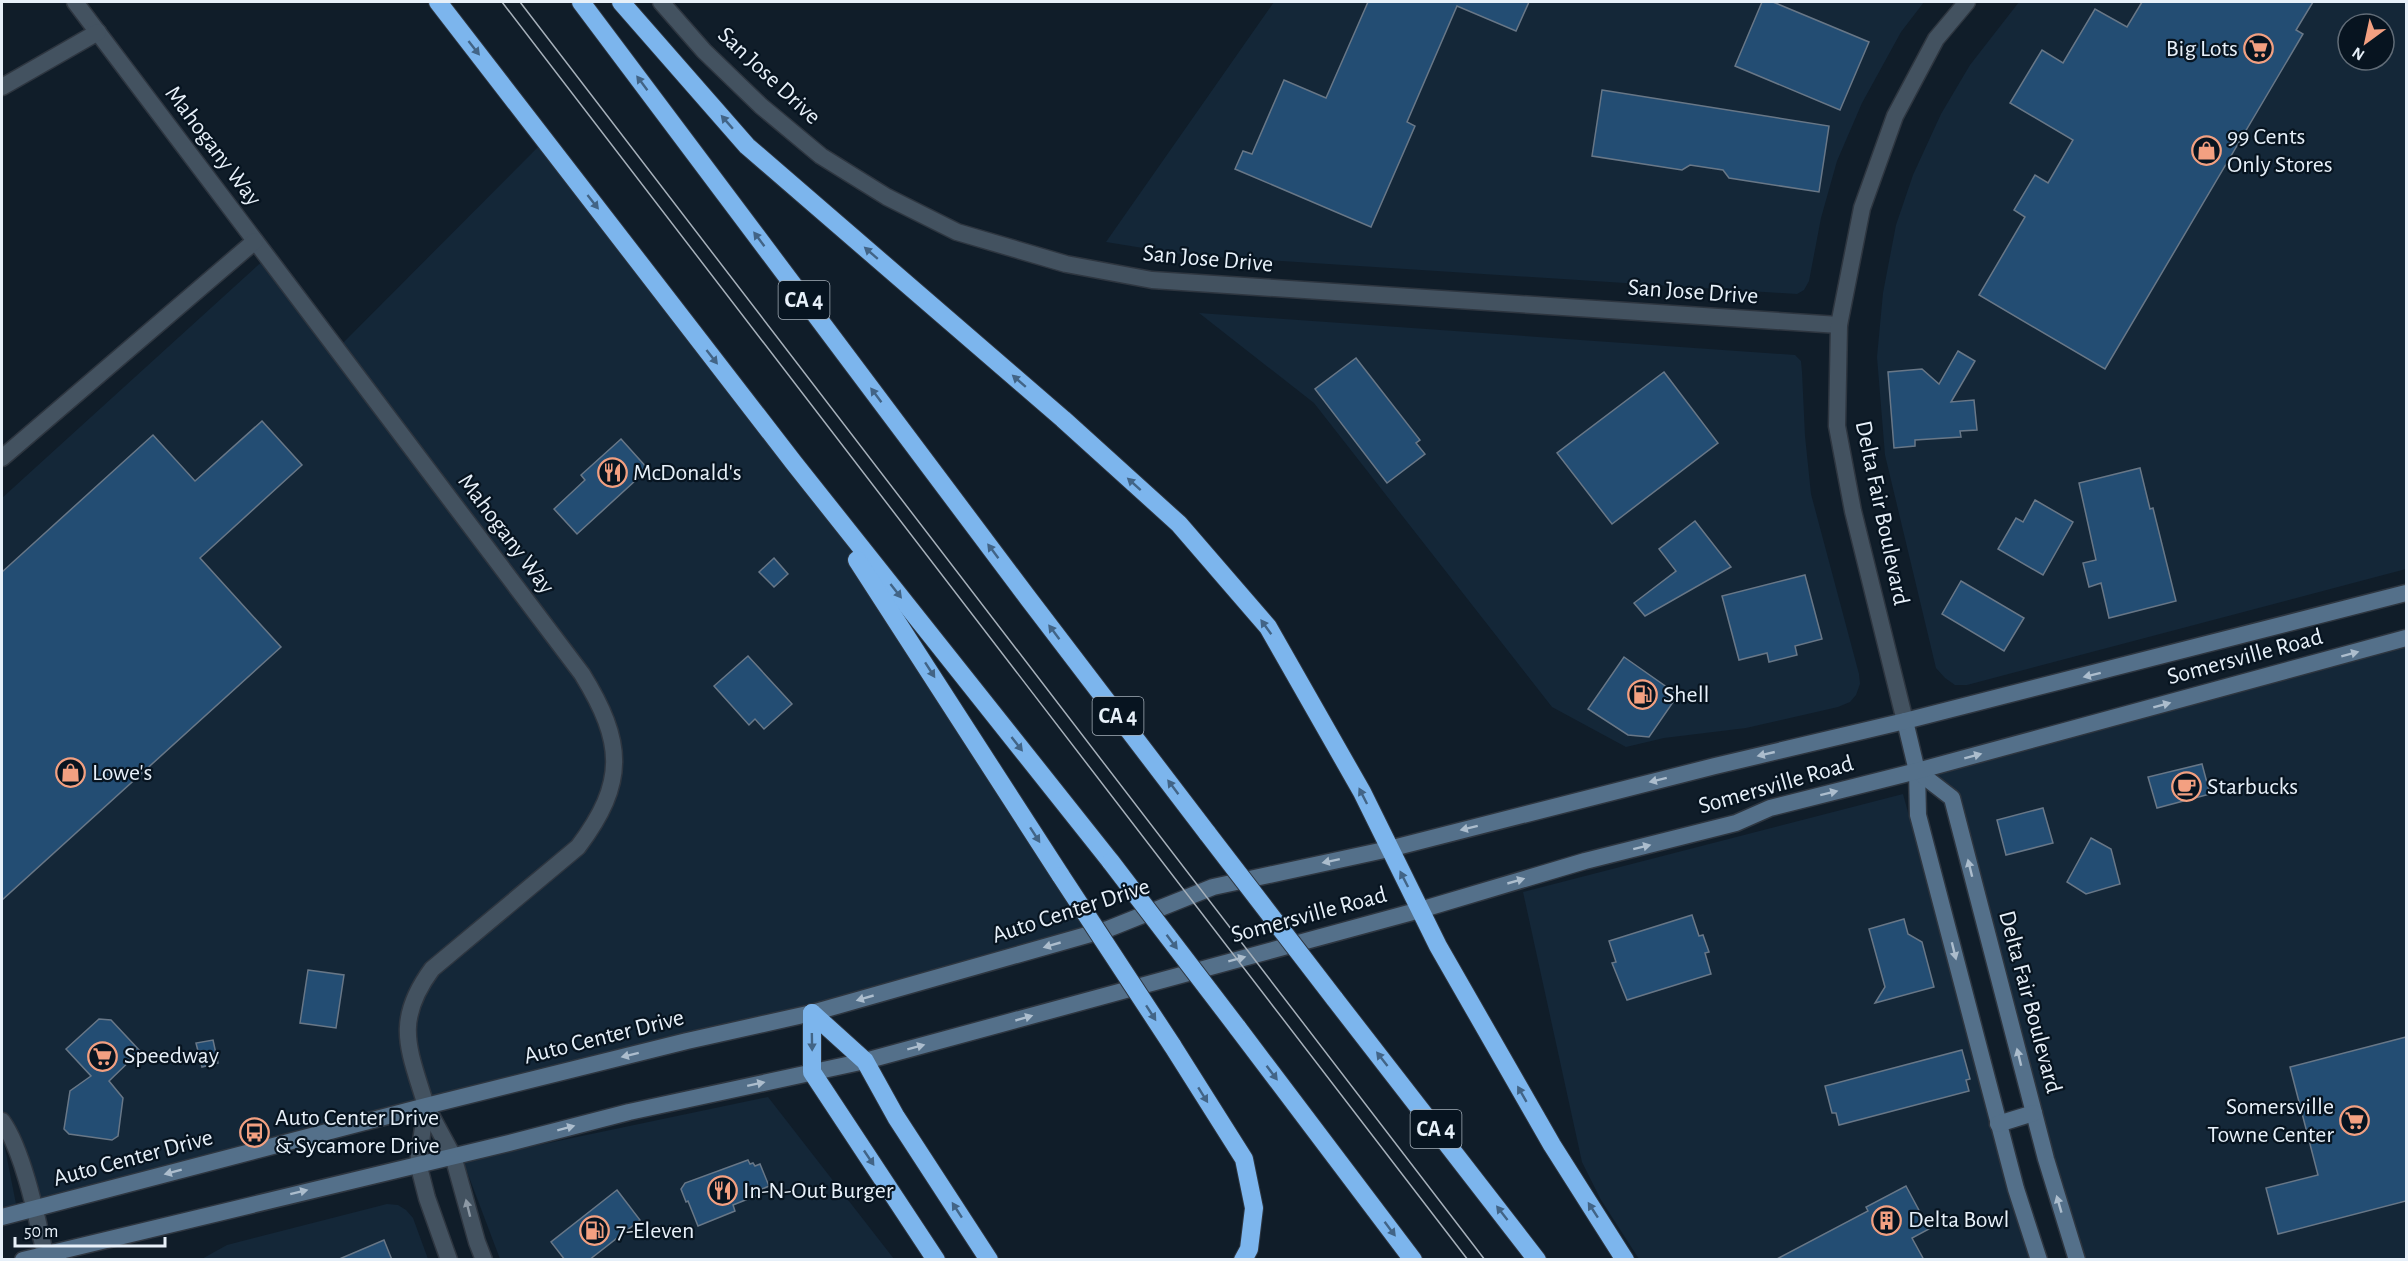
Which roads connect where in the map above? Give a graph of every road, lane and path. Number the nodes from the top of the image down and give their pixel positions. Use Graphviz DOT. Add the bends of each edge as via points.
graph roads {
  1 [pos="75,2"];
  2 [pos="438,2"];
  3 [pos="581,2"];
  4 [pos="621,2"];
  5 [pos="661,2"];
  6 [pos="1967,2"];
  7 [pos="98,32"];
  8 [pos="2,87"];
  9 [pos="255,241"];
  10 [pos="1839,325"];
  11 [pos="2,459"];
  12 [pos="794,464"];
  13 [pos="2406,593"];
  14 [pos="2406,638"];
  15 [pos="1905,721"];
  16 [pos="1917,771"];
  17 [pos="1389,849"];
  18 [pos="1213,887"];
  19 [pos="1420,910"];
  20 [pos="812,1013"];
  21 [pos="865,1061"];
  22 [pos="812,1072"];
  23 [pos="426,1106"];
  24 [pos="2034,1113"];
  25 [pos="2,1121"];
  26 [pos="1998,1124"];
  27 [pos="453,1156"];
  28 [pos="418,1163"];
  29 [pos="35,1208"];
  30 [pos="2,1217"];
  31 [pos="45,1254"];
  32 [pos="23,1260"];
  33 [pos="449,1260"];
  34 [pos="484,1260"];
  35 [pos="936,1260"];
  36 [pos="989,1260"];
  37 [pos="1243,1260"];
  38 [pos="1413,1260"];
  39 [pos="1538,1260"];
  40 [pos="1625,1260"];
  41 [pos="2039,1260"];
  42 [pos="2077,1260"];
  1 -- 7 [label="street, Mahogany Way"];
  2 -- 12 [label="highway, one-way"];
  39 -- 3 [label="highway, CA 4, one-way, bridge" via="1014,579"];
  17 -- 4 [label="highway, one-way" via="1362,792 1268,627 1179,524 747,146"];
  5 -- 10 [label="street, San Jose Drive" via="761,106 821,156 887,197 957,232 1066,264 1152,280"];
  6 -- 10 [label="street, Delta Fair Boulevard" via="1936,39 1895,116 1862,208"];
  7 -- 8 [label="street"];
  7 -- 9 [label="street, Mahogany Way"];
  9 -- 11 [label="street"];
  9 -- 23 [label="street, Mahogany Way" via="582,674 600,702 610,729 615,765 597,822 578,847 432,969 418,989 408,1017 407,1042"];
  10 -- 15 [label="street, Delta Fair Boulevard" via="1837,426 1853,511"];
  12 -- 37 [label="highway, one-way, bridge" via="1244,1159 1254,1208 1249,1249"];
  12 -- 38 [label="highway, one-way, bridge" via="1110,862"];
  13 -- 15 [label="main road, Somersville Road, one-way"];
  16 -- 14 [label="main road, Somersville Road, one-way"];
  15 -- 16 [label="main road, Delta Fair Boulevard"];
  15 -- 17 [label="main road, Somersville Road, one-way"];
  19 -- 16 [label="main road, Somersville Road, one-way" via="1585,861 1736,823 1770,808"];
  24 -- 16 [label="main road, Delta Fair Boulevard, one-way" via="1952,798"];
  16 -- 26 [label="main road, Delta Fair Boulevard, one-way" via="1918,815"];
  17 -- 18 [label="main road, Somersville Road, one-way"];
  19 -- 17 [label="highway, one-way"];
  18 -- 20 [label="main road, Auto Center Drive, one-way" via="1108,929"];
  21 -- 19 [label="main road, Somersville Road, one-way"];
  40 -- 19 [label="highway, one-way" via="1546,1135"];
  20 -- 21 [label="highway"];
  20 -- 22 [label="highway, one-way"];
  20 -- 23 [label="main road, Auto Center Drive, one-way"];
  21 -- 22 [label="main road"];
  36 -- 21 [label="highway, one-way" via="896,1117"];
  27 -- 22 [label="main road, one-way"];
  22 -- 35 [label="highway, one-way"];
  23 -- 27 [label="street"];
  23 -- 28 [label="street"];
  23 -- 29 [label="main road, Auto Center Drive, one-way"];
  24 -- 26 [label="main road"];
  42 -- 24 [label="main road, Delta Fair Boulevard, one-way"];
  25 -- 29 [label="street" via="10,1132"];
  26 -- 41 [label="main road, Delta Fair Boulevard"];
  27 -- 28 [label="main road"];
  34 -- 27 [label="street, one-way"];
  31 -- 28 [label="main road, one-way"];
  28 -- 33 [label="street"];
  29 -- 30 [label="main road, Auto Center Drive"];
  29 -- 31 [label="street"];
  31 -- 32 [label="main road"];
}
